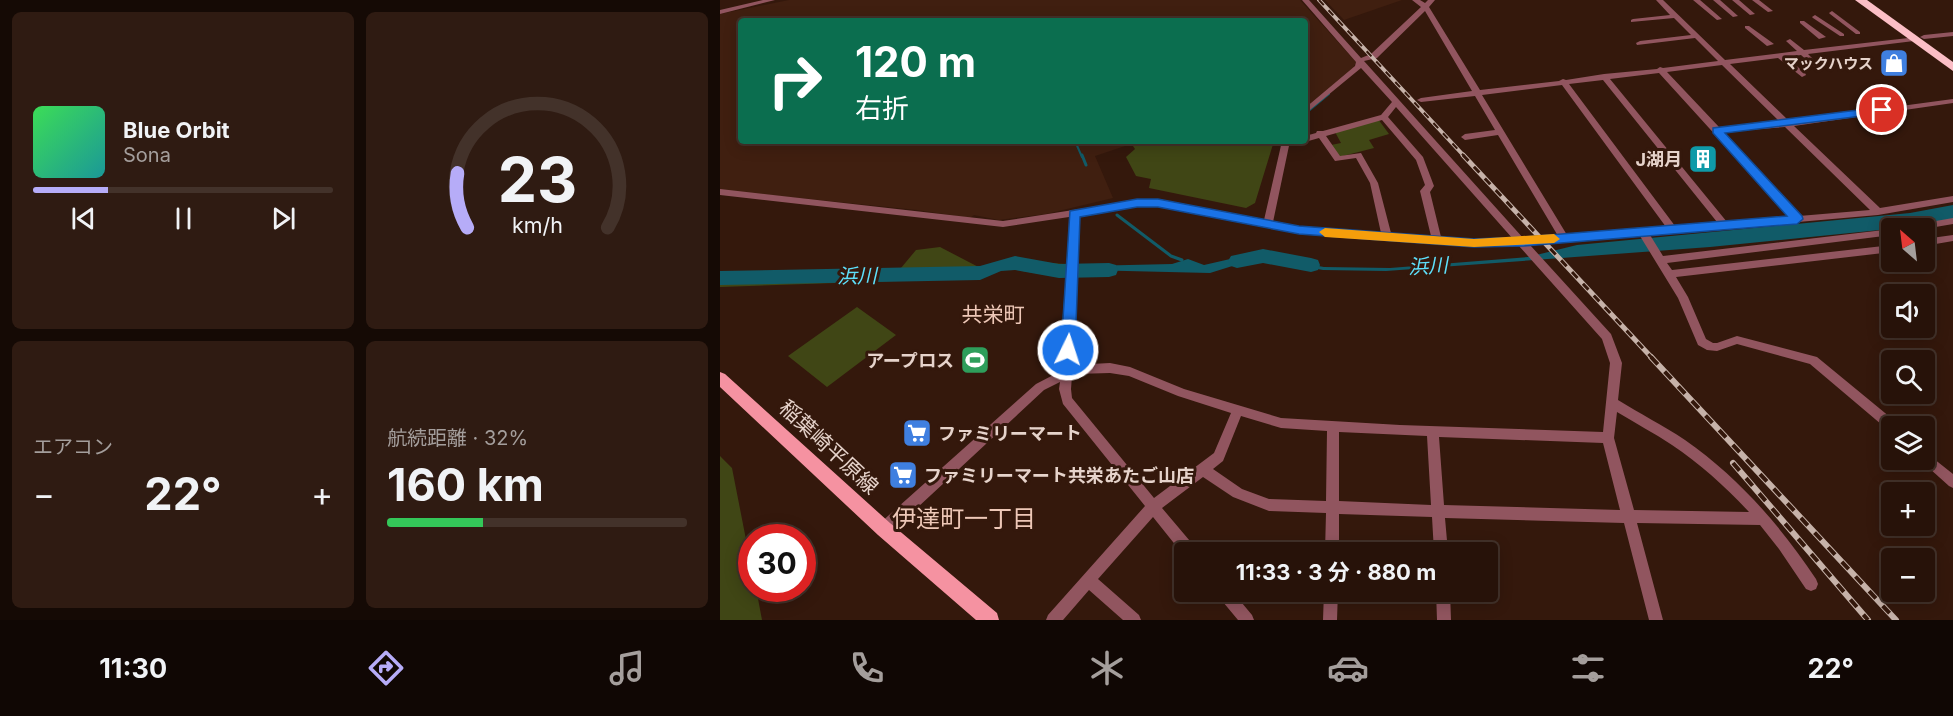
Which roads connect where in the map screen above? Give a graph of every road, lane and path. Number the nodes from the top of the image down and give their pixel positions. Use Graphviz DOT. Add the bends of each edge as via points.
graph roads {
  1 [pos="772,0"];
  2 [pos="1305,0"];
  3 [pos="1414,0"];
  4 [pos="1659,0"];
  5 [pos="1696,0"];
  6 [pos="1716,0"];
  7 [pos="1735,0"];
  8 [pos="1755,0"];
  9 [pos="1860,0"];
  10 [pos="1870,0"];
  11 [pos="1429,4"];
  12 [pos="1770,11"];
  13 [pos="720,12"];
  14 [pos="1832,13"];
  15 [pos="1752,14"];
  16 [pos="1676,16"];
  17 [pos="1735,16"];
  18 [pos="1815,16"];
  19 [pos="1719,19"];
  20 [pos="1633,21"];
  21 [pos="1802,22"];
  22 [pos="1747,27"];
  23 [pos="1858,33"];
  24 [pos="1953,34"];
  25 [pos="1842,35"];
  26 [pos="1697,36"];
  27 [pos="1822,37"];
  28 [pos="1919,38"];
  29 [pos="1790,41"];
  30 [pos="1640,43"];
  31 [pos="1770,44"];
  32 [pos="1801,52"];
  33 [pos="1779,55"];
  34 [pos="1953,58"];
  35 [pos="1360,60"];
  36 [pos="1723,61"];
  37 [pos="1819,63"];
  38 [pos="1953,67"];
  39 [pos="1660,69"];
  40 [pos="1802,75"];
  41 [pos="1604,76"];
  42 [pos="1563,81"];
  43 [pos="1478,92"];
  44 [pos="1397,100"];
  45 [pos="1421,100"];
  46 [pos="1953,100"];
  47 [pos="1308,109"];
  48 [pos="1383,117"];
  49 [pos="1788,124"];
  50 [pos="1717,130"];
  51 [pos="1502,132"];
  52 [pos="1320,133"];
  53 [pos="1465,137"];
  54 [pos="1308,138"];
  55 [pos="1285,144"];
  56 [pos="720,192"];
  57 [pos="1953,199"];
  58 [pos="1878,212"];
  59 [pos="1074,214"];
  60 [pos="1797,219"];
  61 [pos="1953,221"];
  62 [pos="1935,224"];
  63 [pos="1268,225"];
  64 [pos="1724,225"];
  65 [pos="1672,230"];
  66 [pos="1881,233"];
  67 [pos="1645,235"];
  68 [pos="1387,237"];
  69 [pos="1564,238"];
  70 [pos="1953,238"];
  71 [pos="1437,241"];
  72 [pos="1935,241"];
  73 [pos="1527,245"];
  74 [pos="1881,249"];
  75 [pos="1659,257"];
  76 [pos="1670,274"];
  77 [pos="1066,374"];
  78 [pos="720,378"];
  79 [pos="1611,402"];
  80 [pos="1237,412"];
  81 [pos="1881,417"];
  82 [pos="1333,427"];
  83 [pos="1433,431"];
  84 [pos="1608,438"];
  85 [pos="1935,466"];
  86 [pos="1202,469"];
  87 [pos="1953,482"];
  88 [pos="1333,506"];
  89 [pos="1153,507"];
  90 [pos="1438,511"];
  91 [pos="1628,517"];
  92 [pos="1762,519"];
  93 [pos="884,529"];
  94 [pos="1182,542"];
  95 [pos="1332,542"];
  96 [pos="1440,542"];
  97 [pos="1089,580"];
  98 [pos="1811,584"];
  99 [pos="1232,602"];
  100 [pos="1331,602"];
  101 [pos="1443,602"];
  102 [pos="990,620"];
  103 [pos="1053,620"];
  104 [pos="1134,620"];
  105 [pos="1247,620"];
  106 [pos="1330,620"];
  107 [pos="1444,620"];
  108 [pos="1656,620"];
  1 -- 13 [label="street"];
  2 -- 35 [label="street"];
  3 -- 11 [label="street"];
  4 -- 16 [label="street"];
  5 -- 19 [label="street"];
  6 -- 17 [label="street"];
  7 -- 15 [label="street"];
  8 -- 12 [label="street"];
  9 -- 28 [label="highway"];
  10 -- 28 [label="highway"];
  11 -- 35 [label="street" via="1374,56"];
  11 -- 43 [label="street"];
  14 -- 23 [label="street"];
  16 -- 20 [label="street"];
  16 -- 26 [label="street"];
  18 -- 25 [label="street"];
  21 -- 27 [label="street"];
  22 -- 31 [label="street"];
  24 -- 28 [label="street"];
  26 -- 30 [label="street"];
  26 -- 36 [label="street"];
  28 -- 32 [label="street"];
  28 -- 34 [label="highway"];
  28 -- 38 [label="highway"];
  29 -- 32 [label="street"];
  32 -- 33 [label="street"];
  32 -- 37 [label="street"];
  33 -- 36 [label="street"];
  33 -- 40 [label="street"];
  35 -- 44 [label="street"];
  35 -- 47 [label="street"];
  36 -- 39 [label="street"];
  36 -- 49 [label="street"];
  39 -- 41 [label="street"];
  39 -- 50 [label="street"];
  41 -- 42 [label="street"];
  41 -- 64 [label="street"];
  42 -- 43 [label="street"];
  42 -- 65 [label="street"];
  43 -- 45 [label="street"];
  43 -- 51 [label="street"];
  44 -- 48 [label="street"];
  44 -- 73 [label="street"];
  46 -- 49 [label="street"];
  48 -- 52 [label="street"];
  48 -- 71 [label="street" via="1420,159 1430,186 1425,191"];
  49 -- 50 [label="street"];
  49 -- 58 [label="street"];
  50 -- 60 [label="street"];
  51 -- 53 [label="street"];
  51 -- 69 [label="street"];
  52 -- 54 [label="street"];
  52 -- 68 [label="street" via="1338,159 1358,155 1374,183"];
  55 -- 63 [label="street"];
  56 -- 59 [label="street" via="979,224 1003,225"];
  57 -- 58 [label="street"];
  58 -- 60 [label="street"];
  59 -- 63 [label="street" via="1152,203"];
  59 -- 77 [label="street"];
  60 -- 64 [label="street"];
  61 -- 62 [label="street"];
  63 -- 68 [label="street"];
  64 -- 65 [label="street"];
  65 -- 67 [label="street"];
  66 -- 75 [label="street"];
  67 -- 69 [label="street"];
  67 -- 75 [label="street"];
  68 -- 71 [label="street"];
  69 -- 73 [label="street"];
  70 -- 72 [label="street"];
  71 -- 73 [label="street"];
  73 -- 79 [label="street" via="1612,346 1616,363"];
  74 -- 76 [label="street"];
  75 -- 76 [label="street"];
  76 -- 81 [label="street" via="1702,342 1717,347 1737,340 1813,360"];
  77 -- 80 [label="street" via="1074,369 1130,372"];
  77 -- 89 [label="street" via="1067,400"];
  77 -- 93 [label="street" via="1040,387"];
  78 -- 93 [label="main road, 稲葉崎平原線"];
  79 -- 84 [label="street"];
  79 -- 92 [label="street" via="1690,452"];
  80 -- 82 [label="street" via="1281,423"];
  80 -- 86 [label="street" via="1219,457"];
  82 -- 83 [label="street"];
  82 -- 88 [label="street"];
  83 -- 84 [label="street"];
  83 -- 90 [label="street"];
  84 -- 91 [label="street"];
  85 -- 87 [label="street"];
  86 -- 88 [label="street" via="1238,493 1269,505"];
  86 -- 89 [label="street"];
  88 -- 90 [label="street"];
  88 -- 95 [label="street"];
  89 -- 94 [label="street"];
  89 -- 97 [label="street"];
  90 -- 91 [label="street"];
  90 -- 96 [label="street"];
  91 -- 92 [label="street"];
  91 -- 108 [label="street"];
  92 -- 98 [label="street"];
  93 -- 102 [label="main road, 稲葉崎平原線"];
  97 -- 103 [label="street"];
  97 -- 104 [label="street"];
  99 -- 105 [label="street"];
  100 -- 106 [label="street"];
  101 -- 107 [label="street"];
}
